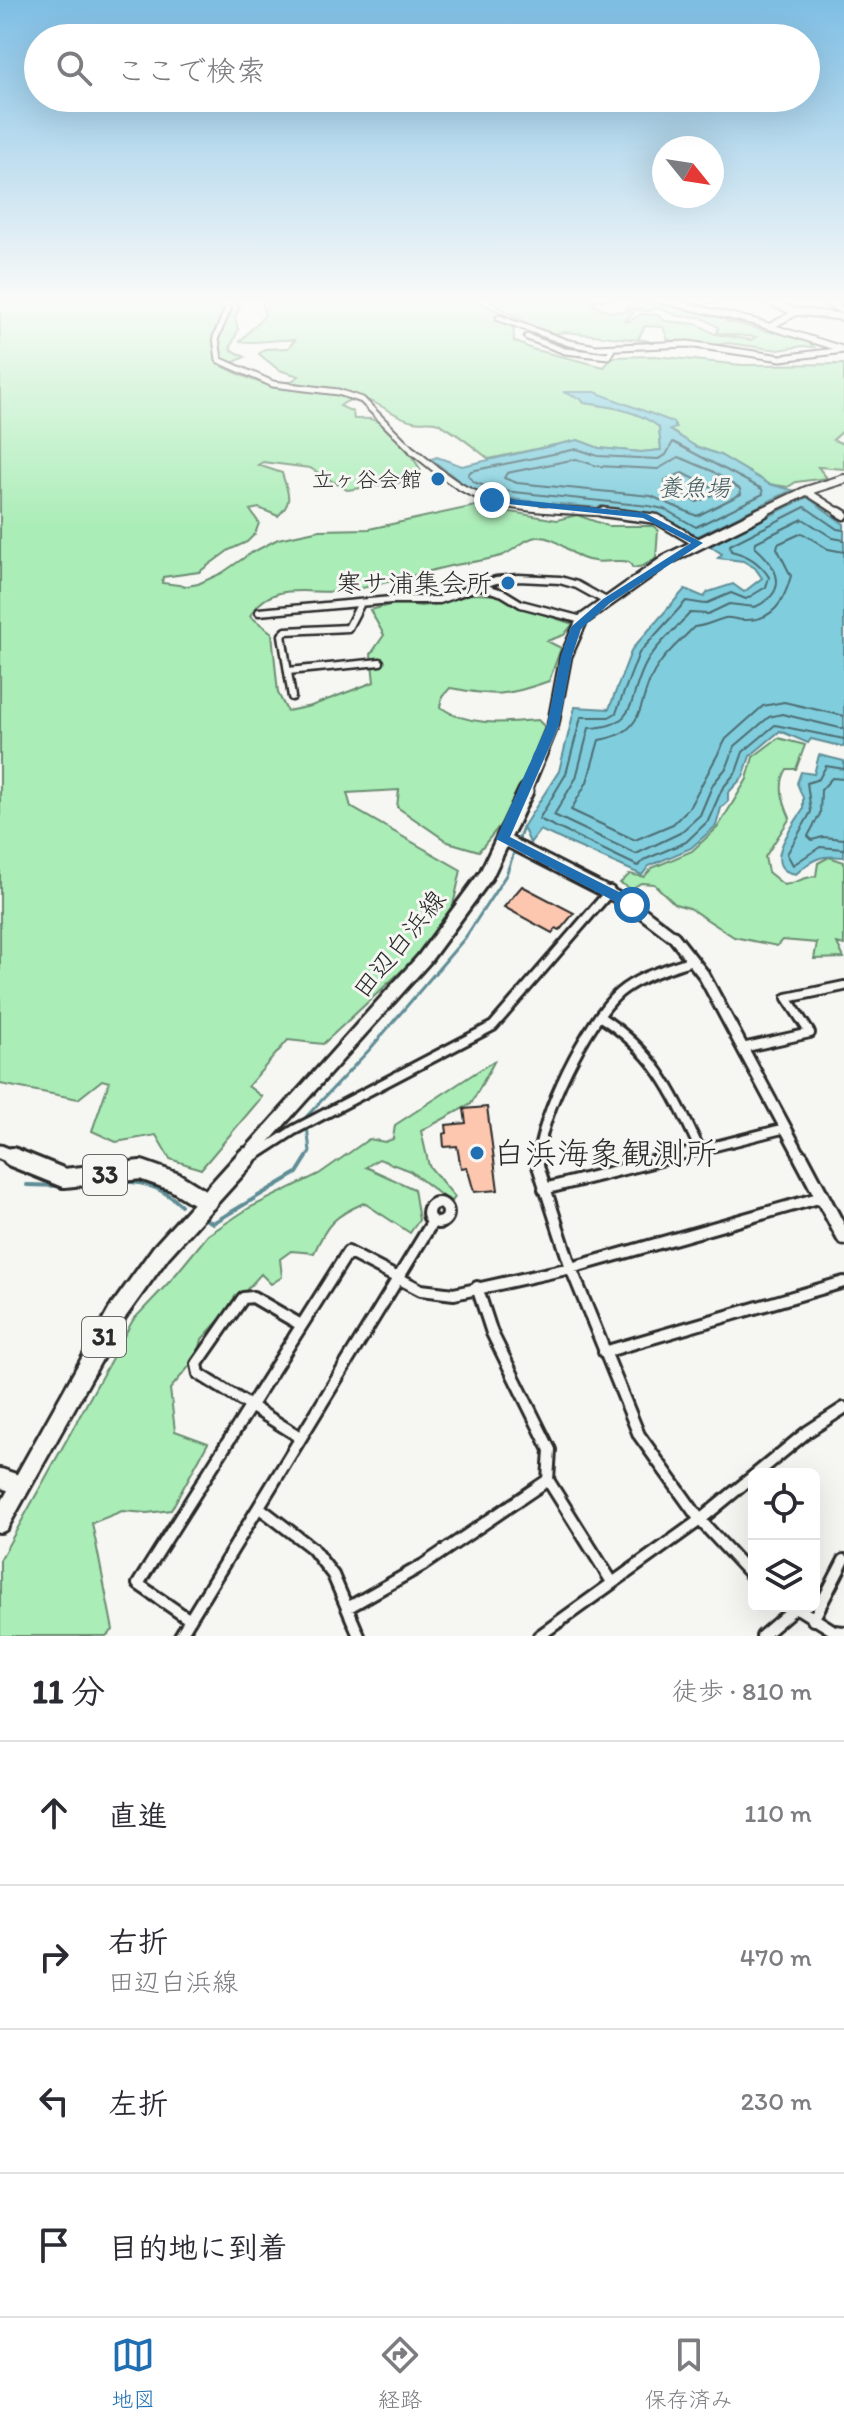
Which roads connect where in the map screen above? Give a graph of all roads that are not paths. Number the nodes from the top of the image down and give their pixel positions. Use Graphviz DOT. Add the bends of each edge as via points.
graph roads {
  1 [pos="254,375"];
  2 [pos="413,451"];
  3 [pos="844,479"];
  4 [pos="806,491"];
  5 [pos="844,515"];
  6 [pos="698,543"];
  7 [pos="481,586"];
  8 [pos="606,601"];
  9 [pos="360,605"];
  10 [pos="259,612"];
  11 [pos="582,620"];
  12 [pos="380,662"];
  13 [pos="288,671"];
  14 [pos="292,697"];
  15 [pos="508,841"];
  16 [pos="610,891"];
  17 [pos="692,960"];
  18 [pos="844,986"];
  19 [pos="599,1016"];
  20 [pos="742,1048"];
  21 [pos="786,1128"];
  22 [pos="699,1148"];
  23 [pos="0,1152"];
  24 [pos="242,1164"];
  25 [pos="544,1189"];
  26 [pos="822,1197"];
  27 [pos="207,1202"];
  28 [pos="433,1221"];
  29 [pos="844,1238"];
  30 [pos="571,1268"];
  31 [pos="398,1280"];
  32 [pos="844,1282"];
  33 [pos="477,1287"];
  34 [pos="301,1325"];
  35 [pos="604,1352"];
  36 [pos="248,1405"];
  37 [pos="844,1408"];
  38 [pos="300,1437"];
  39 [pos="0,1478"];
  40 [pos="548,1480"];
  41 [pos="20,1485"];
  42 [pos="260,1508"];
  43 [pos="700,1520"];
  44 [pos="0,1523"];
  45 [pos="844,1560"];
  46 [pos="748,1572"];
  47 [pos="612,1582"];
  48 [pos="349,1607"];
  49 [pos="789,1612"];
  50 [pos="802,1612"];
  51 [pos="190,1620"];
  52 [pos="813,1620"];
  53 [pos="844,1632"];
  54 [pos="180,1636"];
  55 [pos="359,1636"];
  56 [pos="539,1636"];
  57 [pos="762,1636"];
  1 -- 2 [label="street" via="273,384 362,400"];
  2 -- 6 [label="street" via="466,490 492,500 645,516"];
  3 -- 4 [label="main road, 田辺白浜線 / 31"];
  4 -- 5 [label="street"];
  4 -- 6 [label="main road, 田辺白浜線 / 31"];
  6 -- 8 [label="main road, 田辺白浜線 / 31"];
  7 -- 8 [label="street" via="518,578 560,580"];
  7 -- 9 [label="street" via="439,600"];
  7 -- 11 [label="street" via="521,604"];
  8 -- 11 [label="main road, 田辺白浜線 / 31"];
  9 -- 10 [label="street"];
  9 -- 13 [label="street" via="348,628 286,631 282,635"];
  11 -- 15 [label="main road, 田辺白浜線 / 31" via="566,656 553,725"];
  12 -- 13 [label="street"];
  13 -- 14 [label="street"];
  15 -- 16 [label="street"];
  15 -- 24 [label="main road, 田辺白浜線 / 31" via="424,959"];
  16 -- 17 [label="street" via="653,919"];
  16 -- 24 [label="street" via="493,1026 294,1130"];
  17 -- 19 [label="street" via="647,976 619,993"];
  17 -- 20 [label="street"];
  18 -- 20 [label="street" via="787,998 810,1033"];
  19 -- 22 [label="street" via="648,1051"];
  19 -- 25 [label="street" via="548,1110 539,1155"];
  20 -- 21 [label="street"];
  21 -- 22 [label="street"];
  21 -- 26 [label="street"];
  22 -- 25 [label="street"];
  23 -- 27 [label="main road, 33" via="64,1178 141,1170 175,1182"];
  24 -- 27 [label="main road, 田辺白浜線 / 31"];
  25 -- 30 [label="street"];
  26 -- 29 [label="street"];
  26 -- 30 [label="street"];
  27 -- 41 [label="main road, 田辺白浜線 / 31" via="161,1252 118,1312"];
  28 -- 31 [label="street"];
  30 -- 33 [label="street"];
  30 -- 35 [label="street"];
  31 -- 33 [label="street" via="421,1290 454,1294"];
  31 -- 34 [label="street" via="348,1252"];
  31 -- 38 [label="street"];
  32 -- 35 [label="street"];
  33 -- 40 [label="street" via="492,1333 550,1450"];
  34 -- 36 [label="street"];
  34 -- 36 [label="street" via="253,1297 243,1298 197,1364 199,1374"];
  35 -- 43 [label="street" via="639,1435"];
  36 -- 38 [label="street"];
  36 -- 51 [label="street" via="138,1584"];
  37 -- 43 [label="street"];
  38 -- 42 [label="street"];
  39 -- 41 [label="main road"];
  40 -- 47 [label="street"];
  40 -- 48 [label="street" via="423,1565"];
  41 -- 44 [label="main road, 田辺白浜線"];
  42 -- 48 [label="street" via="312,1548"];
  42 -- 51 [label="street"];
  43 -- 46 [label="street"];
  43 -- 47 [label="street"];
  45 -- 52 [label="street"];
  47 -- 56 [label="street"];
  48 -- 55 [label="street"];
  49 -- 57 [label="street"];
  50 -- 52 [label="street"];
  51 -- 54 [label="street"];
  52 -- 53 [label="street"];
}
